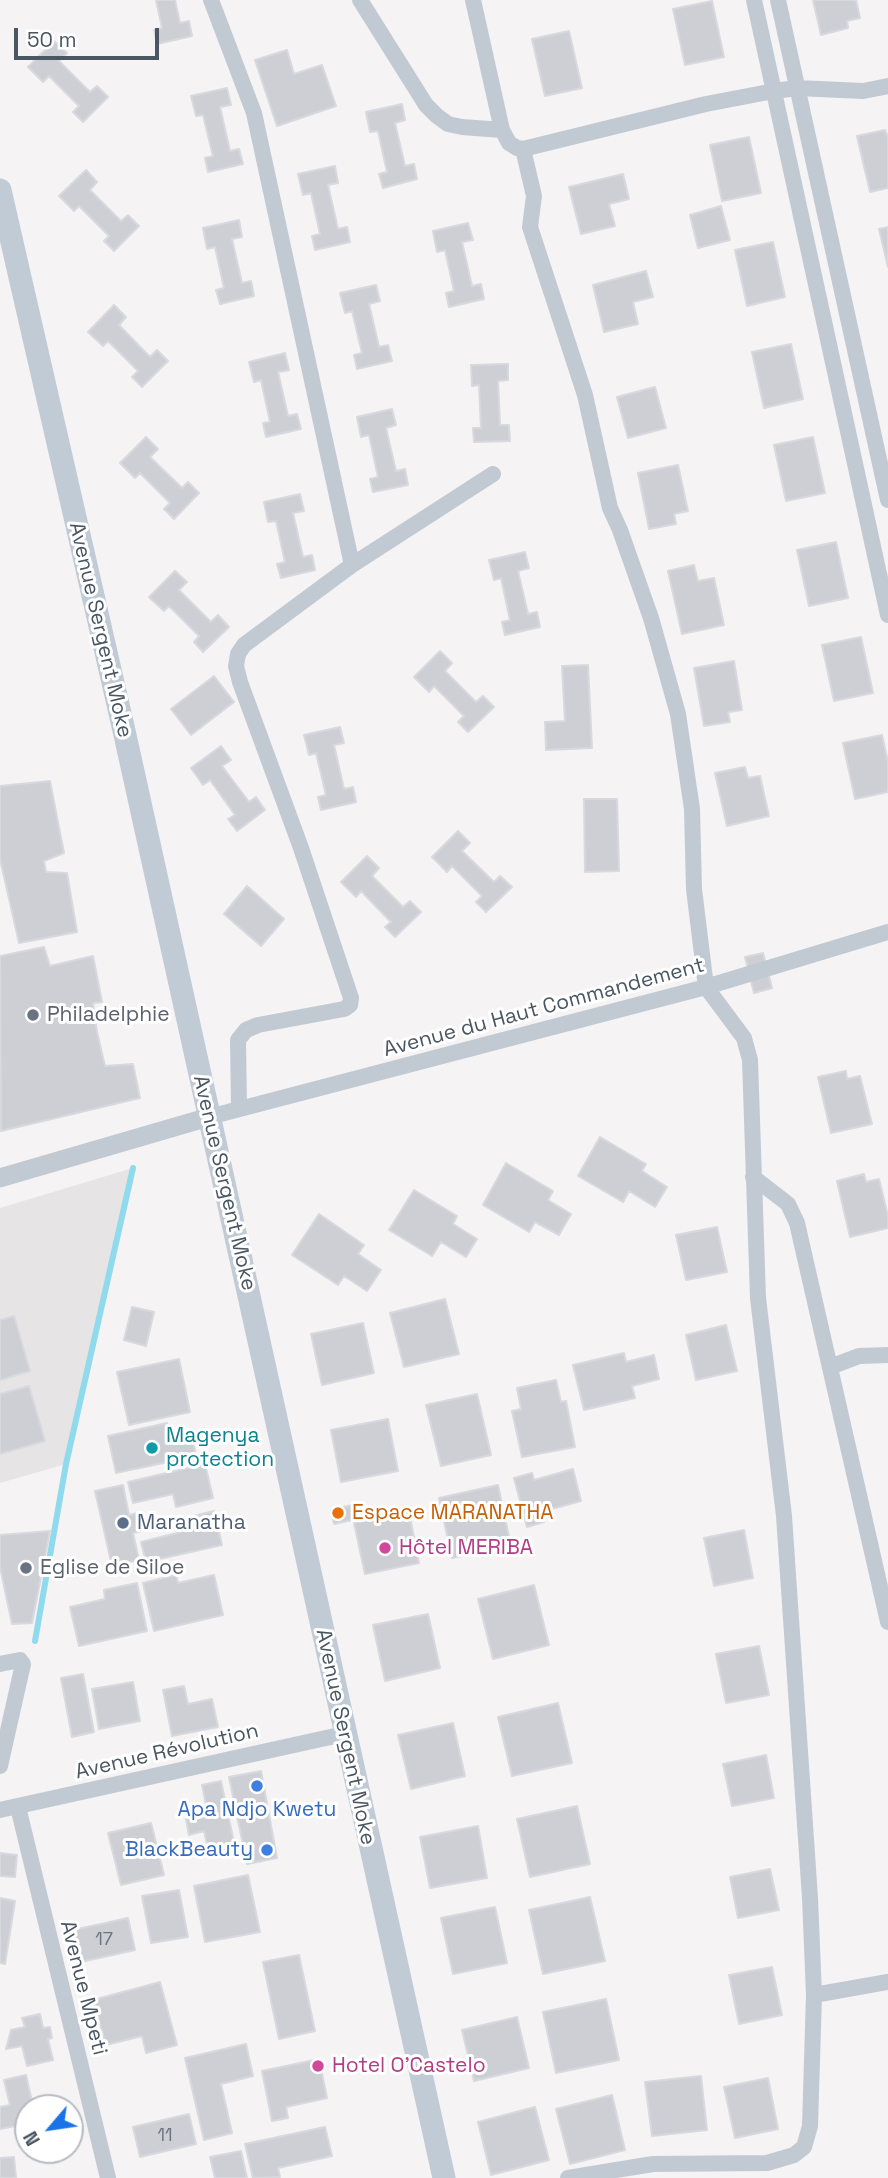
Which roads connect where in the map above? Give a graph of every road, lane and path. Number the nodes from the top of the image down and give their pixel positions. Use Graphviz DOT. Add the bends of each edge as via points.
graph roads {
  1 [pos="211,0"];
  2 [pos="360,0"];
  3 [pos="473,0"];
  4 [pos="754,0"];
  5 [pos="778,0"];
  6 [pos="888,86"];
  7 [pos="797,88"];
  8 [pos="774,91"];
  9 [pos="502,130"];
  10 [pos="523,149"];
  11 [pos="0,190"];
  12 [pos="493,474"];
  13 [pos="888,500"];
  14 [pos="352,565"];
  15 [pos="888,615"];
  16 [pos="888,932"];
  17 [pos="706,987"];
  18 [pos="239,1108"];
  19 [pos="209,1117"];
  20 [pos="753,1177"];
  21 [pos="0,1178"];
  22 [pos="888,1355"];
  23 [pos="830,1367"];
  24 [pos="888,1622"];
  25 [pos="0,1664"];
  26 [pos="344,1734"];
  27 [pos="0,1766"];
  28 [pos="18,1807"];
  29 [pos="0,1810"];
  30 [pos="888,1982"];
  31 [pos="814,1995"];
  32 [pos="441,2176"];
  33 [pos="108,2178"];
  34 [pos="568,2178"];
  1 -- 14 [label="street" via="254,113"];
  2 -- 9 [label="street" via="437,116 448,124"];
  3 -- 9 [label="street"];
  4 -- 8 [label="street"];
  5 -- 7 [label="street"];
  6 -- 7 [label="street" via="863,91"];
  7 -- 8 [label="street"];
  7 -- 13 [label="street"];
  8 -- 10 [label="street"];
  8 -- 15 [label="street"];
  9 -- 10 [label="street" via="509,143"];
  10 -- 17 [label="street" via="534,196 530,227 585,395 610,508 651,618 678,714 692,809 694,889"];
  11 -- 19 [label="main road, Avenue Sergent Moke"];
  12 -- 14 [label="street"];
  14 -- 18 [label="street" via="238,654 240,682 351,998 344,1009 246,1030 237,1040"];
  16 -- 17 [label="street, Avenue du Haut Commandement"];
  17 -- 18 [label="street, Avenue du Haut Commandement"];
  17 -- 20 [label="street" via="744,1038 750,1060"];
  18 -- 19 [label="street, Avenue du Haut Commandement"];
  19 -- 21 [label="street"];
  19 -- 26 [label="main road, Avenue Sergent Moke"];
  20 -- 23 [label="street" via="788,1204 793,1214"];
  20 -- 31 [label="street" via="758,1298 785,1530"];
  22 -- 23 [label="street" via="859,1356"];
  23 -- 24 [label="street"];
  25 -- 27 [label="street" via="20,1660 23,1664"];
  26 -- 28 [label="street, Avenue Révolution"];
  26 -- 32 [label="main road, Avenue Sergent Moke"];
  28 -- 29 [label="street, Avenue Révolution"];
  28 -- 33 [label="street, Avenue Mpeti"];
  30 -- 31 [label="street"];
  31 -- 34 [label="street" via="810,2126 804,2147 794,2155 767,2163 653,2164"];
}
